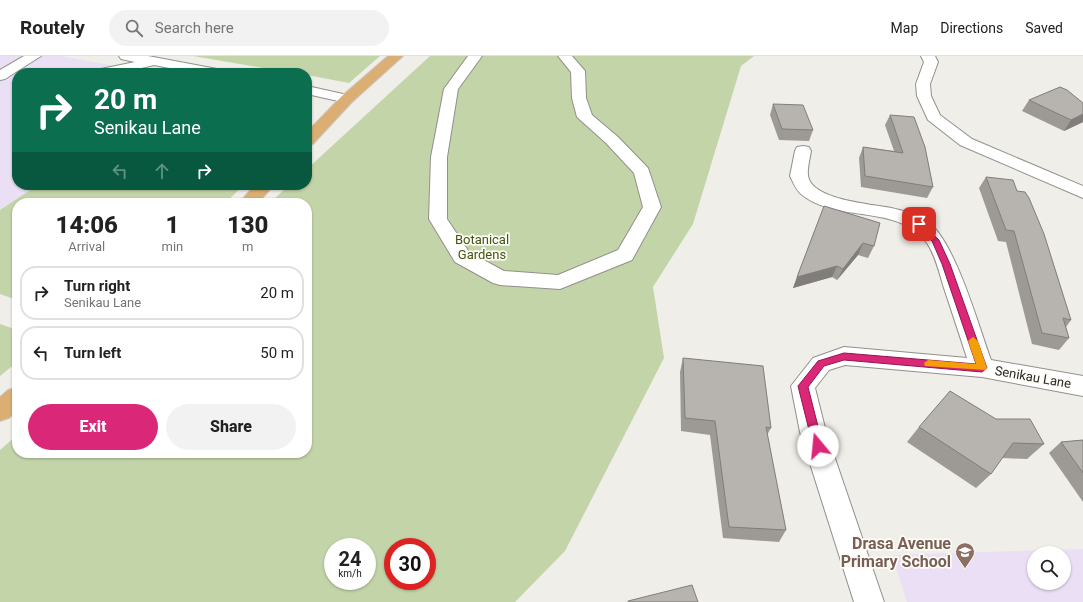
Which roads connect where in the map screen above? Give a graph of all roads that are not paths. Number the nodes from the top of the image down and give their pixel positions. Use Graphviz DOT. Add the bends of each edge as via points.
graph roads {
  1 [pos="34,56"];
  2 [pos="126,56"];
  3 [pos="396,56"];
  4 [pos="475,56"];
  5 [pos="565,56"];
  6 [pos="928,56"];
  7 [pos="158,62"];
  8 [pos="14,68"];
  9 [pos="127,68"];
  10 [pos="190,68"];
  11 [pos="12,69"];
  12 [pos="0,76"];
  13 [pos="12,84"];
  14 [pos="0,85"];
  15 [pos="312,91"];
  16 [pos="347,99"];
  17 [pos="312,136"];
  18 [pos="803,151"];
  19 [pos="260,190"];
  20 [pos="1083,193"];
  21 [pos="253,198"];
  22 [pos="982,368"];
  23 [pos="1083,386"];
  24 [pos="12,401"];
  25 [pos="0,411"];
  26 [pos="869,602"];
  1 -- 8 [label="street"];
  2 -- 7 [label="street"];
  3 -- 16 [label="main road"];
  4 -- 5 [label="street" via="451,89 439,157 438,220 462,257 500,278 560,282 625,255 652,207 642,172 612,140 585,117 579,98 578,71"];
  6 -- 20 [label="street" via="931,62 923,84 924,96 933,117 966,142"];
  7 -- 9 [label="street"];
  7 -- 10 [label="street"];
  11 -- 12 [label="street"];
  13 -- 14 [label="street"];
  15 -- 16 [label="street"];
  16 -- 17 [label="main road"];
  18 -- 22 [label="street" via="799,176 807,190 824,200 892,214 919,224 935,240 946,264"];
  19 -- 21 [label="main road"];
  22 -- 23 [label="street, Senikau Lane"];
  22 -- 26 [label="street, Senikau Lane" via="844,356 821,364 803,386 813,432"];
  24 -- 25 [label="main road"];
}
